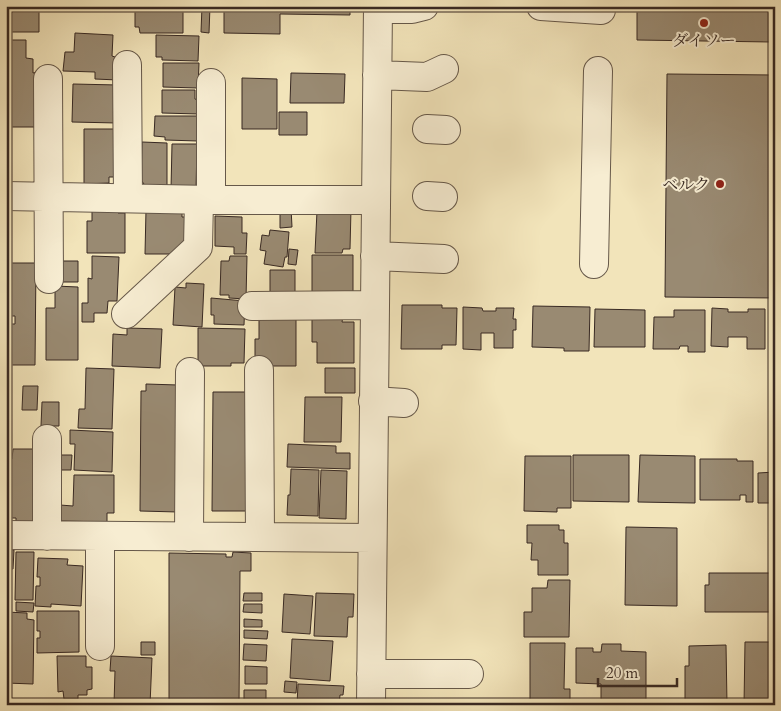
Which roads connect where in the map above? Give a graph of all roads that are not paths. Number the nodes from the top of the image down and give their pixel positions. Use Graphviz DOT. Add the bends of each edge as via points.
graph roads {
  1 [pos="424,6"];
  2 [pos="541,6"];
  3 [pos="601,6"];
  4 [pos="378,8"];
  5 [pos="127,65"];
  6 [pos="598,72"];
  7 [pos="377,76"];
  8 [pos="48,79"];
  9 [pos="432,79"];
  10 [pos="212,83"];
  11 [pos="6,196"];
  12 [pos="49,196"];
  13 [pos="128,198"];
  14 [pos="205,200"];
  15 [pos="375,200"];
  16 [pos="433,255"];
  17 [pos="375,256"];
  18 [pos="594,264"];
  19 [pos="49,279"];
  20 [pos="375,305"];
  21 [pos="252,306"];
  22 [pos="126,314"];
  23 [pos="259,370"];
  24 [pos="190,372"];
  25 [pos="374,402"];
  26 [pos="404,403"];
  27 [pos="47,439"];
  28 [pos="6,535"];
  29 [pos="47,536"];
  30 [pos="100,537"];
  31 [pos="189,537"];
  32 [pos="260,537"];
  33 [pos="372,538"];
  34 [pos="100,646"];
  35 [pos="371,674"];
  36 [pos="469,674"];
  37 [pos="371,705"];
  1 -- 4 [label="street"];
  2 -- 3 [label="street" via="601,10"];
  4 -- 7 [label="street"];
  5 -- 13 [label="street"];
  6 -- 18 [label="street" via="591,132 590,202"];
  7 -- 9 [label="street"];
  7 -- 15 [label="street"];
  8 -- 12 [label="street"];
  10 -- 14 [label="street"];
  11 -- 12 [label="street"];
  12 -- 13 [label="street"];
  12 -- 19 [label="street"];
  13 -- 14 [label="street"];
  14 -- 15 [label="street"];
  14 -- 22 [label="street" via="198,247"];
  15 -- 17 [label="street"];
  16 -- 17 [label="street"];
  17 -- 20 [label="street"];
  20 -- 21 [label="street"];
  20 -- 25 [label="street"];
  23 -- 32 [label="street"];
  24 -- 31 [label="street"];
  25 -- 26 [label="street"];
  25 -- 33 [label="street"];
  27 -- 29 [label="street"];
  28 -- 29 [label="street"];
  29 -- 30 [label="street"];
  30 -- 31 [label="street"];
  30 -- 34 [label="street"];
  31 -- 32 [label="street"];
  32 -- 33 [label="street"];
  33 -- 35 [label="street"];
  35 -- 36 [label="street"];
  35 -- 37 [label="street"];
}
